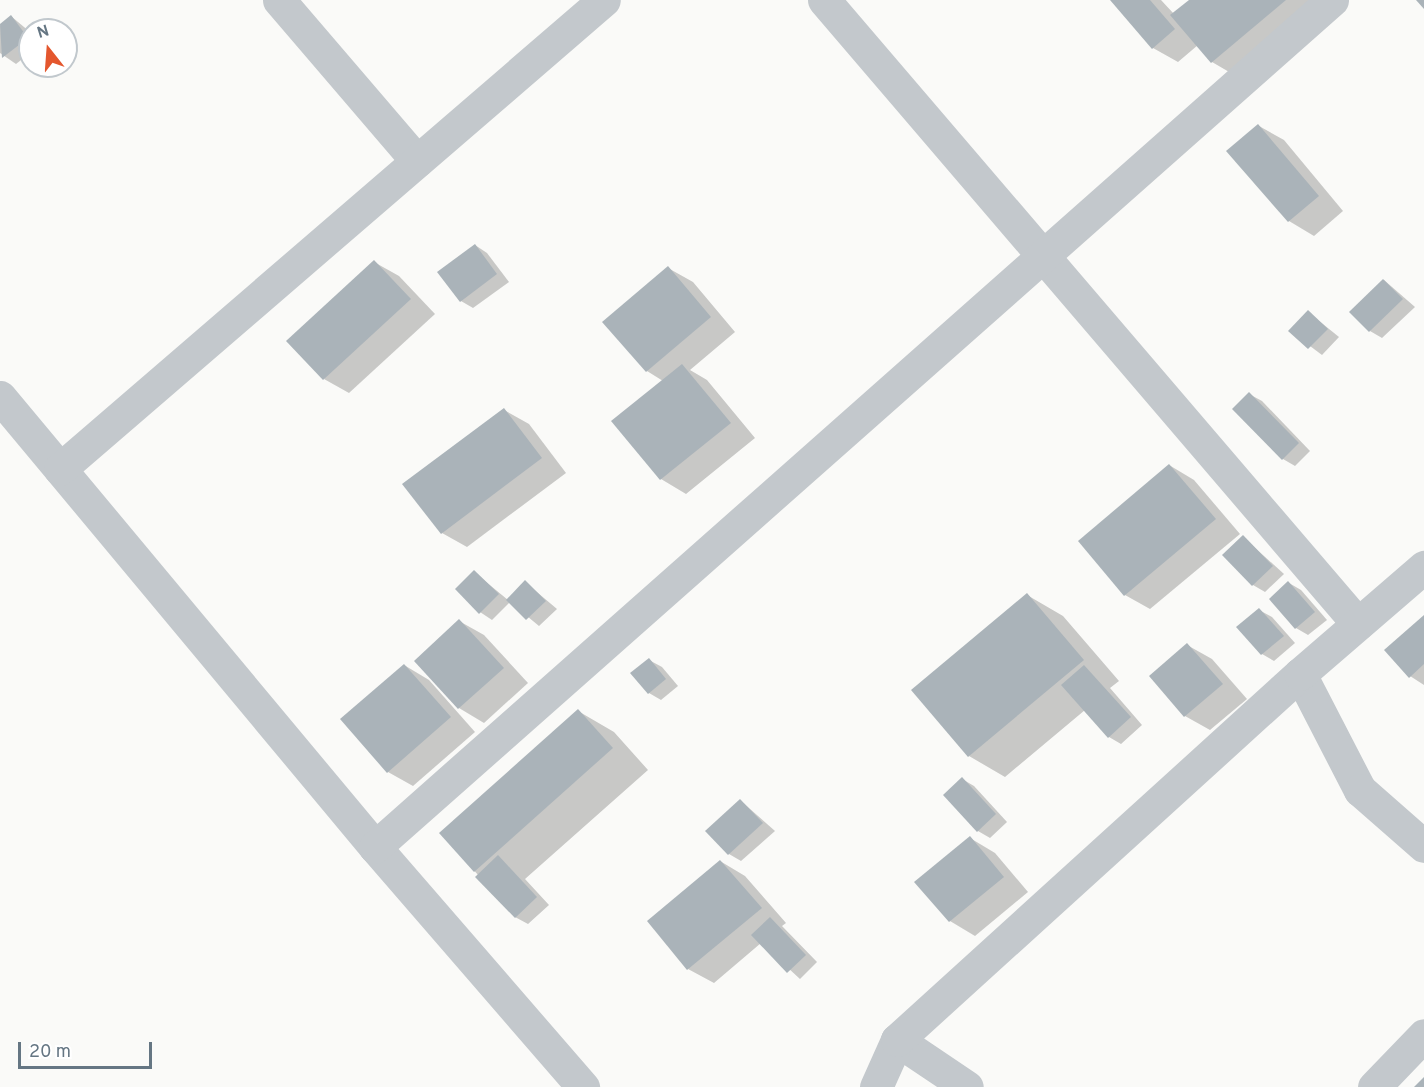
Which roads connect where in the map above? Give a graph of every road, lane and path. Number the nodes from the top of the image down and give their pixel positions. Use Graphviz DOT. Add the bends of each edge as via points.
graph roads {
  1 [pos="279,0"];
  2 [pos="604,0"];
  3 [pos="824,0"];
  4 [pos="1332,0"];
  5 [pos="417,161"];
  6 [pos="1043,255"];
  7 [pos="0,397"];
  8 [pos="60,469"];
  9 [pos="1424,567"];
  10 [pos="1359,624"];
  11 [pos="1300,674"];
  12 [pos="1424,846"];
  13 [pos="375,847"];
  14 [pos="1424,1035"];
  15 [pos="897,1040"];
  16 [pos="583,1087"];
  17 [pos="876,1087"];
  18 [pos="966,1087"];
  19 [pos="1374,1087"];
  1 -- 5 [label="street"];
  2 -- 5 [label="street"];
  3 -- 6 [label="street"];
  4 -- 6 [label="street"];
  5 -- 8 [label="street"];
  6 -- 10 [label="street"];
  6 -- 13 [label="street"];
  7 -- 8 [label="street"];
  8 -- 13 [label="street"];
  9 -- 10 [label="street"];
  10 -- 11 [label="street"];
  11 -- 12 [label="street" via="1360,790"];
  11 -- 15 [label="street"];
  13 -- 16 [label="street"];
  14 -- 19 [label="street"];
  15 -- 17 [label="street"];
  15 -- 18 [label="street"];
}
